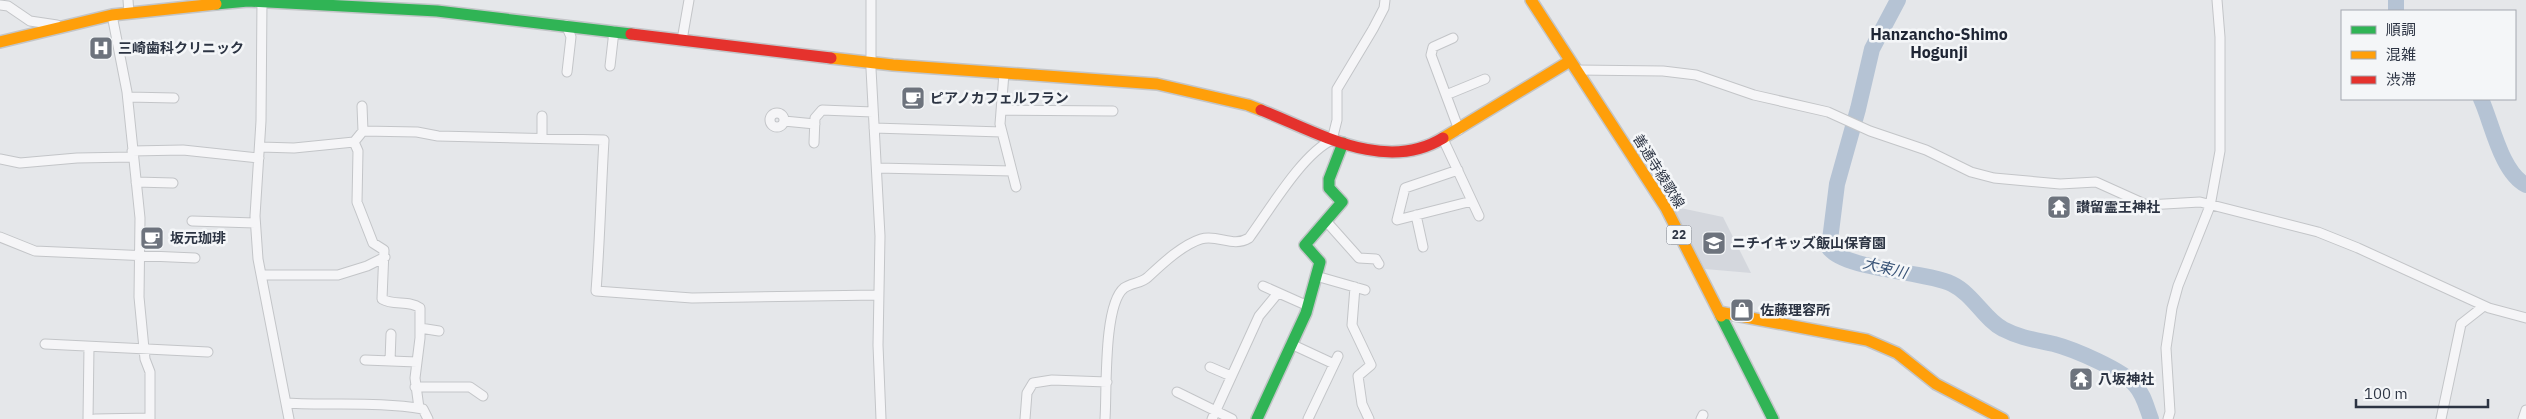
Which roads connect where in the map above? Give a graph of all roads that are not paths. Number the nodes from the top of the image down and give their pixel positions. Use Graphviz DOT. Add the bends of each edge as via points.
graph roads {
  1 [pos="128,0"];
  2 [pos="689,0"];
  3 [pos="871,0"];
  4 [pos="1385,0"];
  5 [pos="1531,0"];
  6 [pos="2217,0"];
  7 [pos="262,1"];
  8 [pos="0,5"];
  9 [pos="129,12"];
  10 [pos="112,15"];
  11 [pos="61,26"];
  12 [pos="566,26"];
  13 [pos="614,31"];
  14 [pos="1453,38"];
  15 [pos="682,40"];
  16 [pos="0,42"];
  17 [pos="871,62"];
  18 [pos="610,66"];
  19 [pos="1574,66"];
  20 [pos="567,72"];
  21 [pos="1004,73"];
  22 [pos="1485,79"];
  23 [pos="1446,95"];
  24 [pos="128,97"];
  25 [pos="174,98"];
  26 [pos="362,106"];
  27 [pos="1001,110"];
  28 [pos="1113,111"];
  29 [pos="874,112"];
  30 [pos="542,116"];
  31 [pos="784,121"];
  32 [pos="815,124"];
  33 [pos="874,128"];
  34 [pos="1459,130"];
  35 [pos="363,131"];
  36 [pos="1002,132"];
  37 [pos="542,138"];
  38 [pos="1443,139"];
  39 [pos="354,142"];
  40 [pos="1337,142"];
  41 [pos="814,144"];
  42 [pos="260,147"];
  43 [pos="133,154"];
  44 [pos="259,158"];
  45 [pos="0,159"];
  46 [pos="877,168"];
  47 [pos="1458,170"];
  48 [pos="1012,171"];
  49 [pos="136,182"];
  50 [pos="173,183"];
  51 [pos="1016,187"];
  52 [pos="1472,201"];
  53 [pos="2210,206"];
  54 [pos="1416,215"];
  55 [pos="1479,216"];
  56 [pos="192,221"];
  57 [pos="1326,221"];
  58 [pos="255,223"];
  59 [pos="0,237"];
  60 [pos="1422,247"];
  61 [pos="140,256"];
  62 [pos="386,257"];
  63 [pos="195,258"];
  64 [pos="1379,264"];
  65 [pos="262,275"];
  66 [pos="1316,276"];
  67 [pos="1263,286"];
  68 [pos="1354,287"];
  69 [pos="1364,290"];
  70 [pos="1278,292"];
  71 [pos="878,295"];
  72 [pos="1308,306"];
  73 [pos="2484,306"];
  74 [pos="1719,312"];
  75 [pos="2526,318"];
  76 [pos="420,328"];
  77 [pos="439,331"];
  78 [pos="390,334"];
  79 [pos="44,344"];
  80 [pos="1292,344"];
  81 [pos="89,347"];
  82 [pos="144,351"];
  83 [pos="208,352"];
  84 [pos="365,360"];
  85 [pos="390,361"];
  86 [pos="417,362"];
  87 [pos="1210,367"];
  88 [pos="1231,376"];
  89 [pos="1107,382"];
  90 [pos="415,387"];
  91 [pos="1177,392"];
  92 [pos="483,396"];
  93 [pos="287,404"];
  94 [pos="419,408"];
  95 [pos="2526,410"];
  96 [pos="1214,415"];
  97 [pos="150,418"];
  98 [pos="1366,418"];
  99 [pos="88,419"];
  100 [pos="95,419"];
  101 [pos="289,419"];
  102 [pos="428,419"];
  103 [pos="881,419"];
  104 [pos="1025,419"];
  105 [pos="1105,419"];
  106 [pos="1232,419"];
  107 [pos="1257,419"];
  108 [pos="1308,419"];
  109 [pos="1773,419"];
  110 [pos="2003,419"];
  111 [pos="2168,419"];
  112 [pos="2440,419"];
  113 [pos="2523,419"];
  1 -- 9 [label="street"];
  2 -- 15 [label="street"];
  3 -- 17 [label="street"];
  4 -- 40 [label="street" via="1373,29 1337,90"];
  5 -- 19 [label="street, 善通寺綾歌線 / 22"];
  6 -- 53 [label="street" via="2220,152"];
  7 -- 9 [label="street"];
  7 -- 12 [label="street" via="437,11"];
  7 -- 42 [label="street"];
  8 -- 11 [label="street" via="8,6 30,21"];
  9 -- 10 [label="street"];
  10 -- 11 [label="street"];
  10 -- 24 [label="street"];
  11 -- 16 [label="street"];
  12 -- 13 [label="street"];
  12 -- 20 [label="street" via="571,37"];
  13 -- 15 [label="street"];
  13 -- 18 [label="street"];
  14 -- 23 [label="street" via="1433,47 1431,55"];
  15 -- 17 [label="street"];
  17 -- 21 [label="street"];
  17 -- 29 [label="street"];
  19 -- 34 [label="street"];
  19 -- 53 [label="street" via="1696,75 1754,95 1828,112 1926,150 1971,172 1994,178 2060,184 2096,182 2147,205 2200,202"];
  19 -- 74 [label="street, 善通寺綾歌線 / 22" via="1666,208"];
  21 -- 27 [label="street"];
  21 -- 40 [label="street" via="1157,84 1248,105"];
  22 -- 23 [label="street"];
  23 -- 34 [label="street"];
  24 -- 25 [label="street"];
  24 -- 43 [label="street"];
  26 -- 35 [label="street"];
  27 -- 28 [label="street"];
  27 -- 36 [label="street"];
  29 -- 32 [label="street" via="822,110 815,118"];
  29 -- 33 [label="street"];
  30 -- 37 [label="street"];
  31 -- 32 [label="street"];
  32 -- 41 [label="street"];
  33 -- 36 [label="street"];
  33 -- 46 [label="street"];
  34 -- 38 [label="street"];
  35 -- 37 [label="street"];
  35 -- 39 [label="street"];
  36 -- 48 [label="street"];
  37 -- 71 [label="street" via="604,140 596,290 692,298"];
  38 -- 40 [label="street" via="1417,150 1398,153 1380,153"];
  38 -- 47 [label="street"];
  39 -- 42 [label="street" via="294,148"];
  39 -- 62 [label="street" via="358,151 358,202 373,243 384,250"];
  40 -- 57 [label="street" via="1329,188 1342,202"];
  40 -- 89 [label="street" via="1323,144 1296,173 1242,243 1210,237 1200,239 1156,267 1145,280 1124,288 1118,296 1111,322"];
  42 -- 44 [label="street"];
  43 -- 44 [label="street" via="183,150"];
  43 -- 45 [label="street" via="20,163"];
  43 -- 49 [label="street"];
  44 -- 58 [label="street"];
  46 -- 48 [label="street"];
  46 -- 71 [label="street"];
  47 -- 52 [label="street"];
  47 -- 54 [label="street" via="1405,188 1397,220"];
  48 -- 51 [label="street"];
  49 -- 50 [label="street"];
  49 -- 61 [label="street"];
  52 -- 54 [label="street"];
  52 -- 55 [label="street"];
  53 -- 73 [label="street" via="2318,232"];
  53 -- 111 [label="street" via="2172,308 2166,348"];
  54 -- 60 [label="street"];
  56 -- 58 [label="street"];
  57 -- 64 [label="street" via="1359,258 1376,259"];
  57 -- 66 [label="street" via="1305,245 1320,262"];
  58 -- 65 [label="street"];
  59 -- 61 [label="street" via="35,251"];
  61 -- 63 [label="street"];
  61 -- 82 [label="street" via="139,297"];
  62 -- 65 [label="street" via="338,275"];
  62 -- 76 [label="street" via="382,299 420,308"];
  65 -- 93 [label="street"];
  66 -- 68 [label="street"];
  66 -- 72 [label="street"];
  67 -- 70 [label="street"];
  68 -- 69 [label="street"];
  68 -- 98 [label="street" via="1352,325 1371,365 1358,376"];
  70 -- 72 [label="street"];
  70 -- 88 [label="street" via="1259,316"];
  71 -- 103 [label="street"];
  72 -- 80 [label="street"];
  73 -- 75 [label="street"];
  73 -- 112 [label="street" via="2461,324"];
  74 -- 109 [label="street, 善通寺綾歌線 / 22"];
  74 -- 110 [label="street" via="1867,340 1897,354 1956,396"];
  76 -- 77 [label="street"];
  76 -- 86 [label="street"];
  78 -- 85 [label="street"];
  79 -- 81 [label="street"];
  80 -- 107 [label="street"];
  80 -- 108 [label="street" via="1336,360"];
  81 -- 82 [label="street"];
  81 -- 99 [label="street"];
  82 -- 83 [label="street"];
  82 -- 97 [label="street" via="150,372"];
  84 -- 85 [label="street"];
  85 -- 86 [label="street"];
  86 -- 90 [label="street"];
  87 -- 88 [label="street"];
  88 -- 96 [label="street"];
  89 -- 104 [label="street" via="1052,380 1033,383 1027,393"];
  89 -- 105 [label="street"];
  90 -- 92 [label="street" via="470,387"];
  90 -- 94 [label="street"];
  91 -- 96 [label="street"];
  93 -- 94 [label="street"];
  93 -- 101 [label="street"];
  94 -- 102 [label="street"];
  95 -- 113 [label="street"];
  96 -- 106 [label="street"];
  97 -- 100 [label="street"];
}
